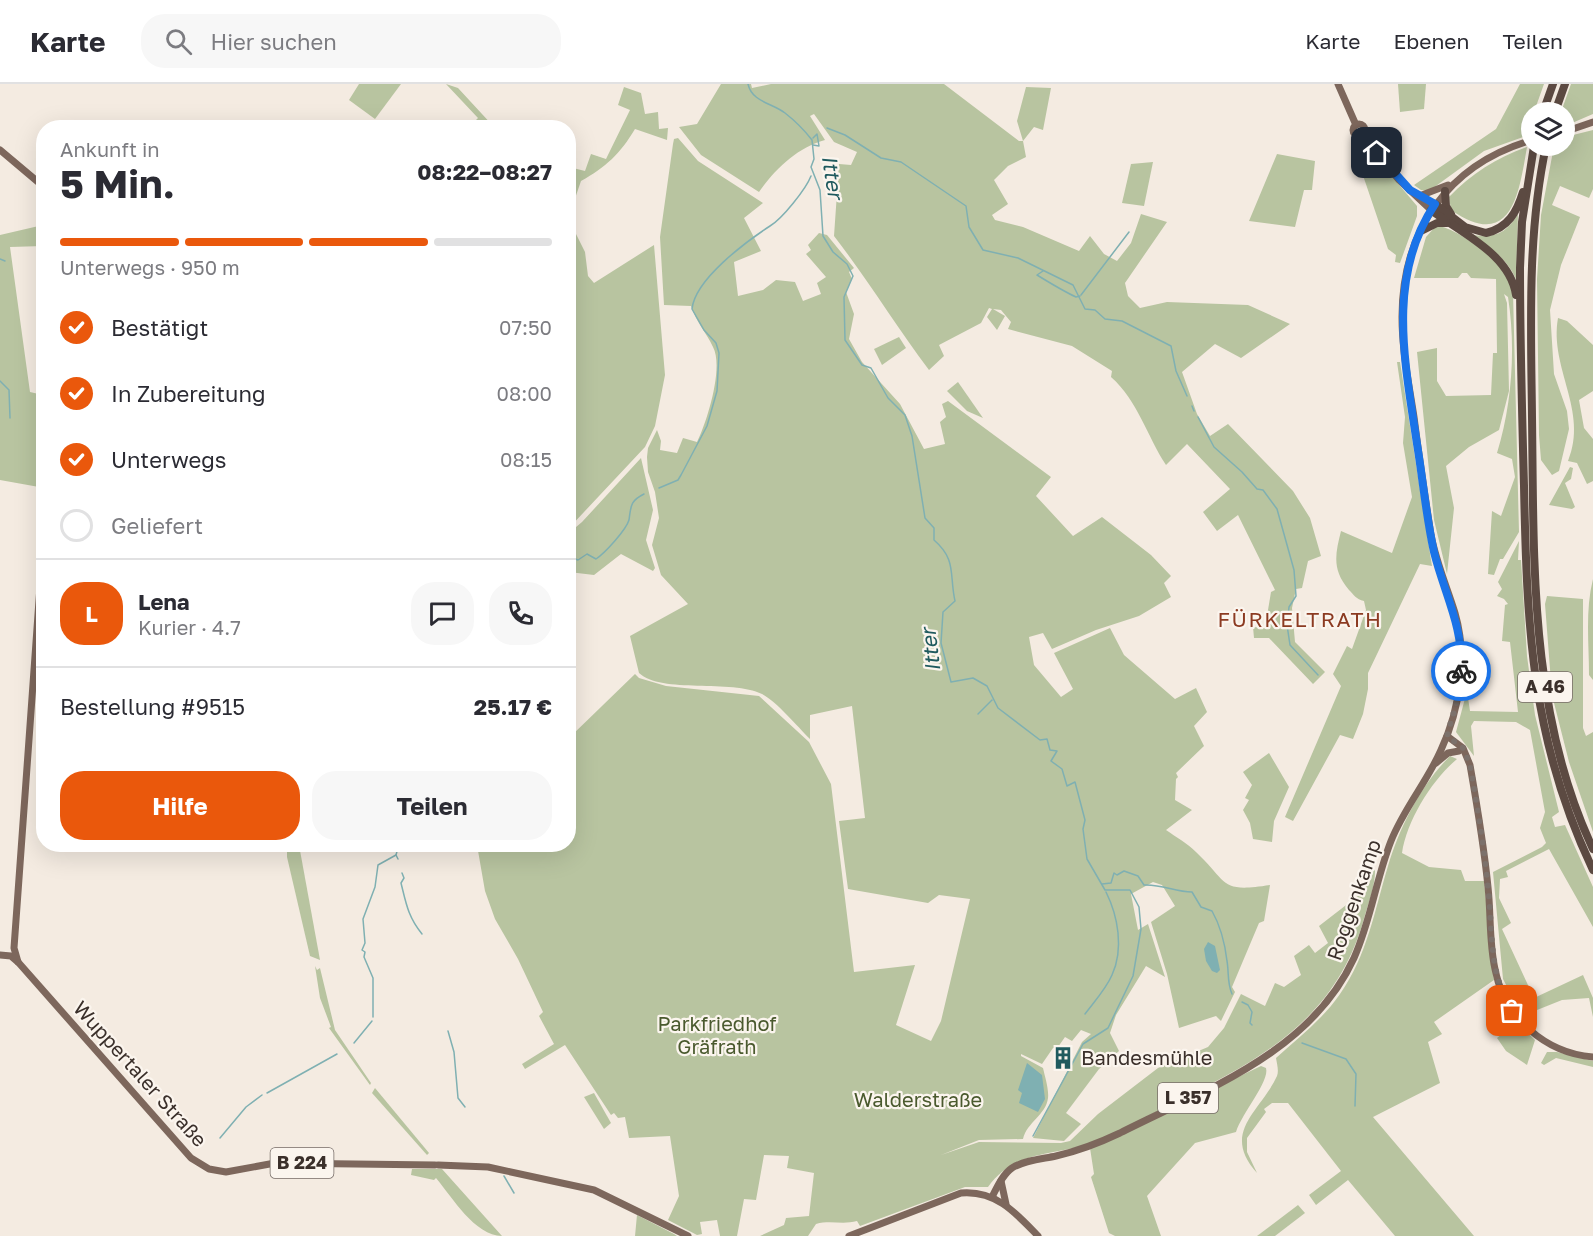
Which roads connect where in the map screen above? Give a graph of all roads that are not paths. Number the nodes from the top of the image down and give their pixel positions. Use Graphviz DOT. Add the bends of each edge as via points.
graph roads {
  1 [pos="1338,84"];
  2 [pos="1553,84"];
  3 [pos="1565,85"];
  4 [pos="1547,102"];
  5 [pos="1559,102"];
  6 [pos="1593,122"];
  7 [pos="1575,128"];
  8 [pos="1521,143"];
  9 [pos="0,150"];
  10 [pos="1532,156"];
  11 [pos="1544,156"];
  12 [pos="1528,173"];
  13 [pos="36,180"];
  14 [pos="1453,183"];
  15 [pos="1410,190"];
  16 [pos="1445,191"];
  17 [pos="1422,195"];
  18 [pos="1433,207"];
  19 [pos="1450,220"];
  20 [pos="1421,231"];
  21 [pos="1520,336"];
  22 [pos="36,642"];
  23 [pos="1446,740"];
  24 [pos="1463,753"];
  25 [pos="1434,764"];
  26 [pos="1593,849"];
  27 [pos="1593,870"];
  28 [pos="14,948"];
  29 [pos="3,957"];
  30 [pos="18,962"];
  31 [pos="1593,1057"];
  32 [pos="1001,1181"];
  33 [pos="992,1197"];
  34 [pos="1006,1205"];
  35 [pos="688,1236"];
  36 [pos="849,1236"];
  37 [pos="1038,1236"];
  1 -- 15 [label="main road" via="1356,125 1365,127 1362,135"];
  2 -- 4 [label="highway"];
  3 -- 5 [label="highway"];
  6 -- 7 [label="main road"];
  8 -- 14 [label="main road, L 357" via="1488,157"];
  9 -- 13 [label="main road"];
  10 -- 12 [label="highway, A 46"];
  11 -- 26 [label="highway, A 46" via="1536,201 1532,265 1533,508 1544,680 1568,784"];
  12 -- 19 [label="highway" via="1515,211 1500,228 1486,233"];
  12 -- 21 [label="highway, A 46" via="1520,268"];
  14 -- 16 [label="main road, L 357"];
  14 -- 17 [label="main road"];
  15 -- 17 [label="main road"];
  15 -- 18 [label="main road"];
  16 -- 18 [label="main road, L 357"];
  16 -- 19 [label="highway"];
  17 -- 18 [label="main road"];
  18 -- 19 [label="highway"];
  18 -- 20 [label="main road, L 357"];
  19 -- 20 [label="highway"];
  19 -- 21 [label="highway" via="1511,276"];
  20 -- 23 [label="main road, L 357" via="1403,293 1404,349 1431,535 1458,624 1461,667"];
  21 -- 27 [label="highway, A 46" via="1534,680 1558,787"];
  22 -- 28 [label="main road"];
  23 -- 24 [label="main road"];
  23 -- 25 [label="main road, Roggenkamp / L 357"];
  24 -- 25 [label="main road" via="1448,753"];
  24 -- 31 [label="main road" via="1471,767 1485,860 1492,956 1501,992 1520,1021 1543,1040 1564,1051"];
  25 -- 32 [label="main road, Roggenkamp / L 357" via="1391,840 1354,958 1331,997 1302,1030 1255,1064 1137,1124 1088,1147 1019,1164"];
  28 -- 29 [label="main road"];
  28 -- 30 [label="main road"];
  29 -- 30 [label="main road"];
  30 -- 35 [label="main road, Wuppertaler Straße / B 224" via="200,1165 229,1172 274,1163 488,1167 594,1190"];
  32 -- 33 [label="main road, Roggenkamp / L 357"];
  32 -- 34 [label="main road"];
  33 -- 34 [label="main road"];
  33 -- 36 [label="main road" via="961,1193"];
  34 -- 37 [label="main road"];
}
